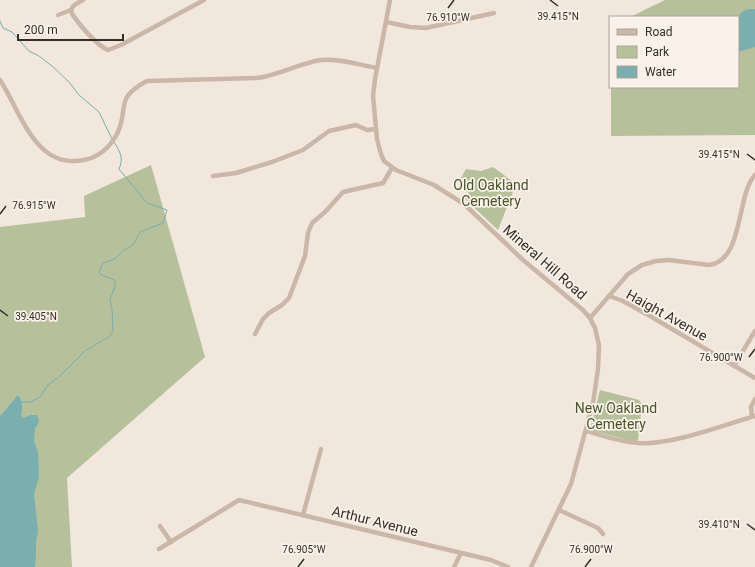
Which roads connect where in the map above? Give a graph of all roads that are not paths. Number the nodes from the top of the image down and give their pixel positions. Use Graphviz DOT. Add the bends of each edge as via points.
graph roads {
  1 [pos="83,0"];
  2 [pos="204,0"];
  3 [pos="390,0"];
  4 [pos="71,10"];
  5 [pos="494,13"];
  6 [pos="58,15"];
  7 [pos="386,22"];
  8 [pos="377,68"];
  9 [pos="0,80"];
  10 [pos="376,129"];
  11 [pos="392,168"];
  12 [pos="755,175"];
  13 [pos="213,176"];
  14 [pos="609,296"];
  15 [pos="590,318"];
  16 [pos="755,331"];
  17 [pos="255,334"];
  18 [pos="734,366"];
  19 [pos="755,378"];
  20 [pos="755,398"];
  21 [pos="754,416"];
  22 [pos="587,431"];
  23 [pos="321,449"];
  24 [pos="560,510"];
  25 [pos="302,515"];
  26 [pos="160,526"];
  27 [pos="603,534"];
  28 [pos="171,542"];
  29 [pos="159,549"];
  30 [pos="461,553"];
  31 [pos="454,567"];
  32 [pos="508,567"];
  33 [pos="531,567"];
  1 -- 4 [label="street"];
  2 -- 4 [label="street" via="111,50 105,49 96,41"];
  3 -- 7 [label="street"];
  4 -- 6 [label="street"];
  5 -- 7 [label="street" via="426,28"];
  7 -- 8 [label="street"];
  8 -- 9 [label="street" via="322,60 257,78 147,81 126,98 119,129 108,146 99,155 80,161 64,160 50,154 34,140"];
  8 -- 10 [label="street" via="373,96"];
  10 -- 11 [label="street" via="381,154"];
  10 -- 13 [label="street" via="367,130 356,125 329,131 296,153 236,173"];
  11 -- 15 [label="street, Mineral Hill Road" via="428,182 464,204"];
  11 -- 17 [label="street" via="383,183 343,192 312,223 303,260 289,298 267,315"];
  12 -- 14 [label="street" via="746,187 740,221 732,244 721,260 713,265 669,260 642,265 628,274"];
  14 -- 15 [label="street"];
  14 -- 18 [label="street, Haight Avenue" via="623,301"];
  15 -- 22 [label="street, Mineral Hill Road" via="597,336 599,356"];
  16 -- 18 [label="street"];
  18 -- 19 [label="street, Haight Avenue"];
  20 -- 21 [label="street" via="751,406"];
  21 -- 22 [label="street" via="692,435 649,444"];
  22 -- 24 [label="street, Mineral Hill Road" via="573,480"];
  23 -- 25 [label="street"];
  24 -- 27 [label="street" via="598,528"];
  24 -- 33 [label="street, Mineral Hill Road"];
  25 -- 28 [label="street, Arthur Avenue" via="239,500"];
  25 -- 30 [label="street, Arthur Avenue"];
  26 -- 28 [label="street"];
  28 -- 29 [label="street"];
  30 -- 31 [label="street"];
  30 -- 32 [label="street, Arthur Avenue"];
}
